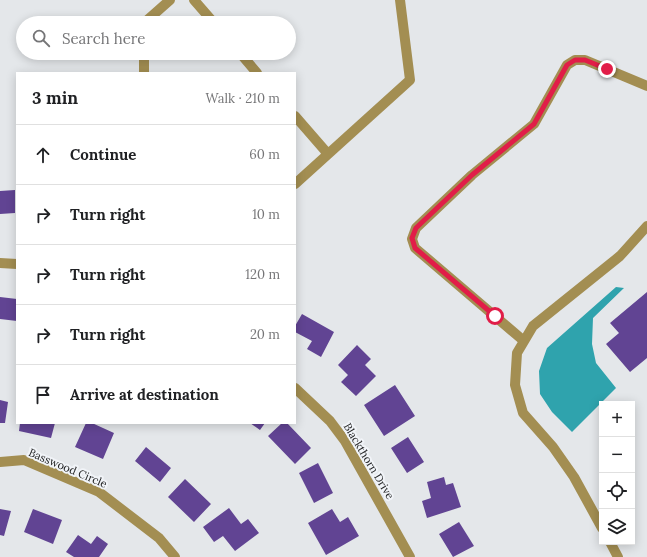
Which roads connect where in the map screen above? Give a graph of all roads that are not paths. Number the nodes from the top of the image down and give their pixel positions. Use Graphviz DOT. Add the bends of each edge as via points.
graph roads {
  1 [pos="170,0"];
  2 [pos="194,0"];
  3 [pos="400,0"];
  4 [pos="152,16"];
  5 [pos="208,16"];
  6 [pos="144,60"];
  7 [pos="246,60"];
  8 [pos="144,72"];
  9 [pos="257,72"];
  10 [pos="647,86"];
  11 [pos="296,117"];
  12 [pos="328,154"];
  13 [pos="296,183"];
  14 [pos="647,226"];
  15 [pos="0,263"];
  16 [pos="16,264"];
  17 [pos="524,340"];
  18 [pos="296,389"];
  19 [pos="0,462"];
  20 [pos="599,523"];
  21 [pos="612,545"];
  22 [pos="616,554"];
  23 [pos="175,557"];
  24 [pos="410,557"];
  1 -- 4 [label="street"];
  2 -- 5 [label="street"];
  3 -- 12 [label="street" via="410,80"];
  6 -- 8 [label="street"];
  7 -- 9 [label="street"];
  10 -- 17 [label="street" via="585,60 575,60 567,65 534,124 472,175 416,228 412,238 415,248"];
  11 -- 12 [label="street"];
  12 -- 13 [label="street"];
  14 -- 17 [label="street" via="620,256 533,326"];
  15 -- 16 [label="street"];
  17 -- 20 [label="street" via="517,353 515,385 523,413 574,477"];
  18 -- 24 [label="street, Blackthorn Drive" via="330,421 345,441"];
  19 -- 23 [label="street, Basswood Circle" via="24,460 99,492 159,538"];
  21 -- 22 [label="street"];
}
